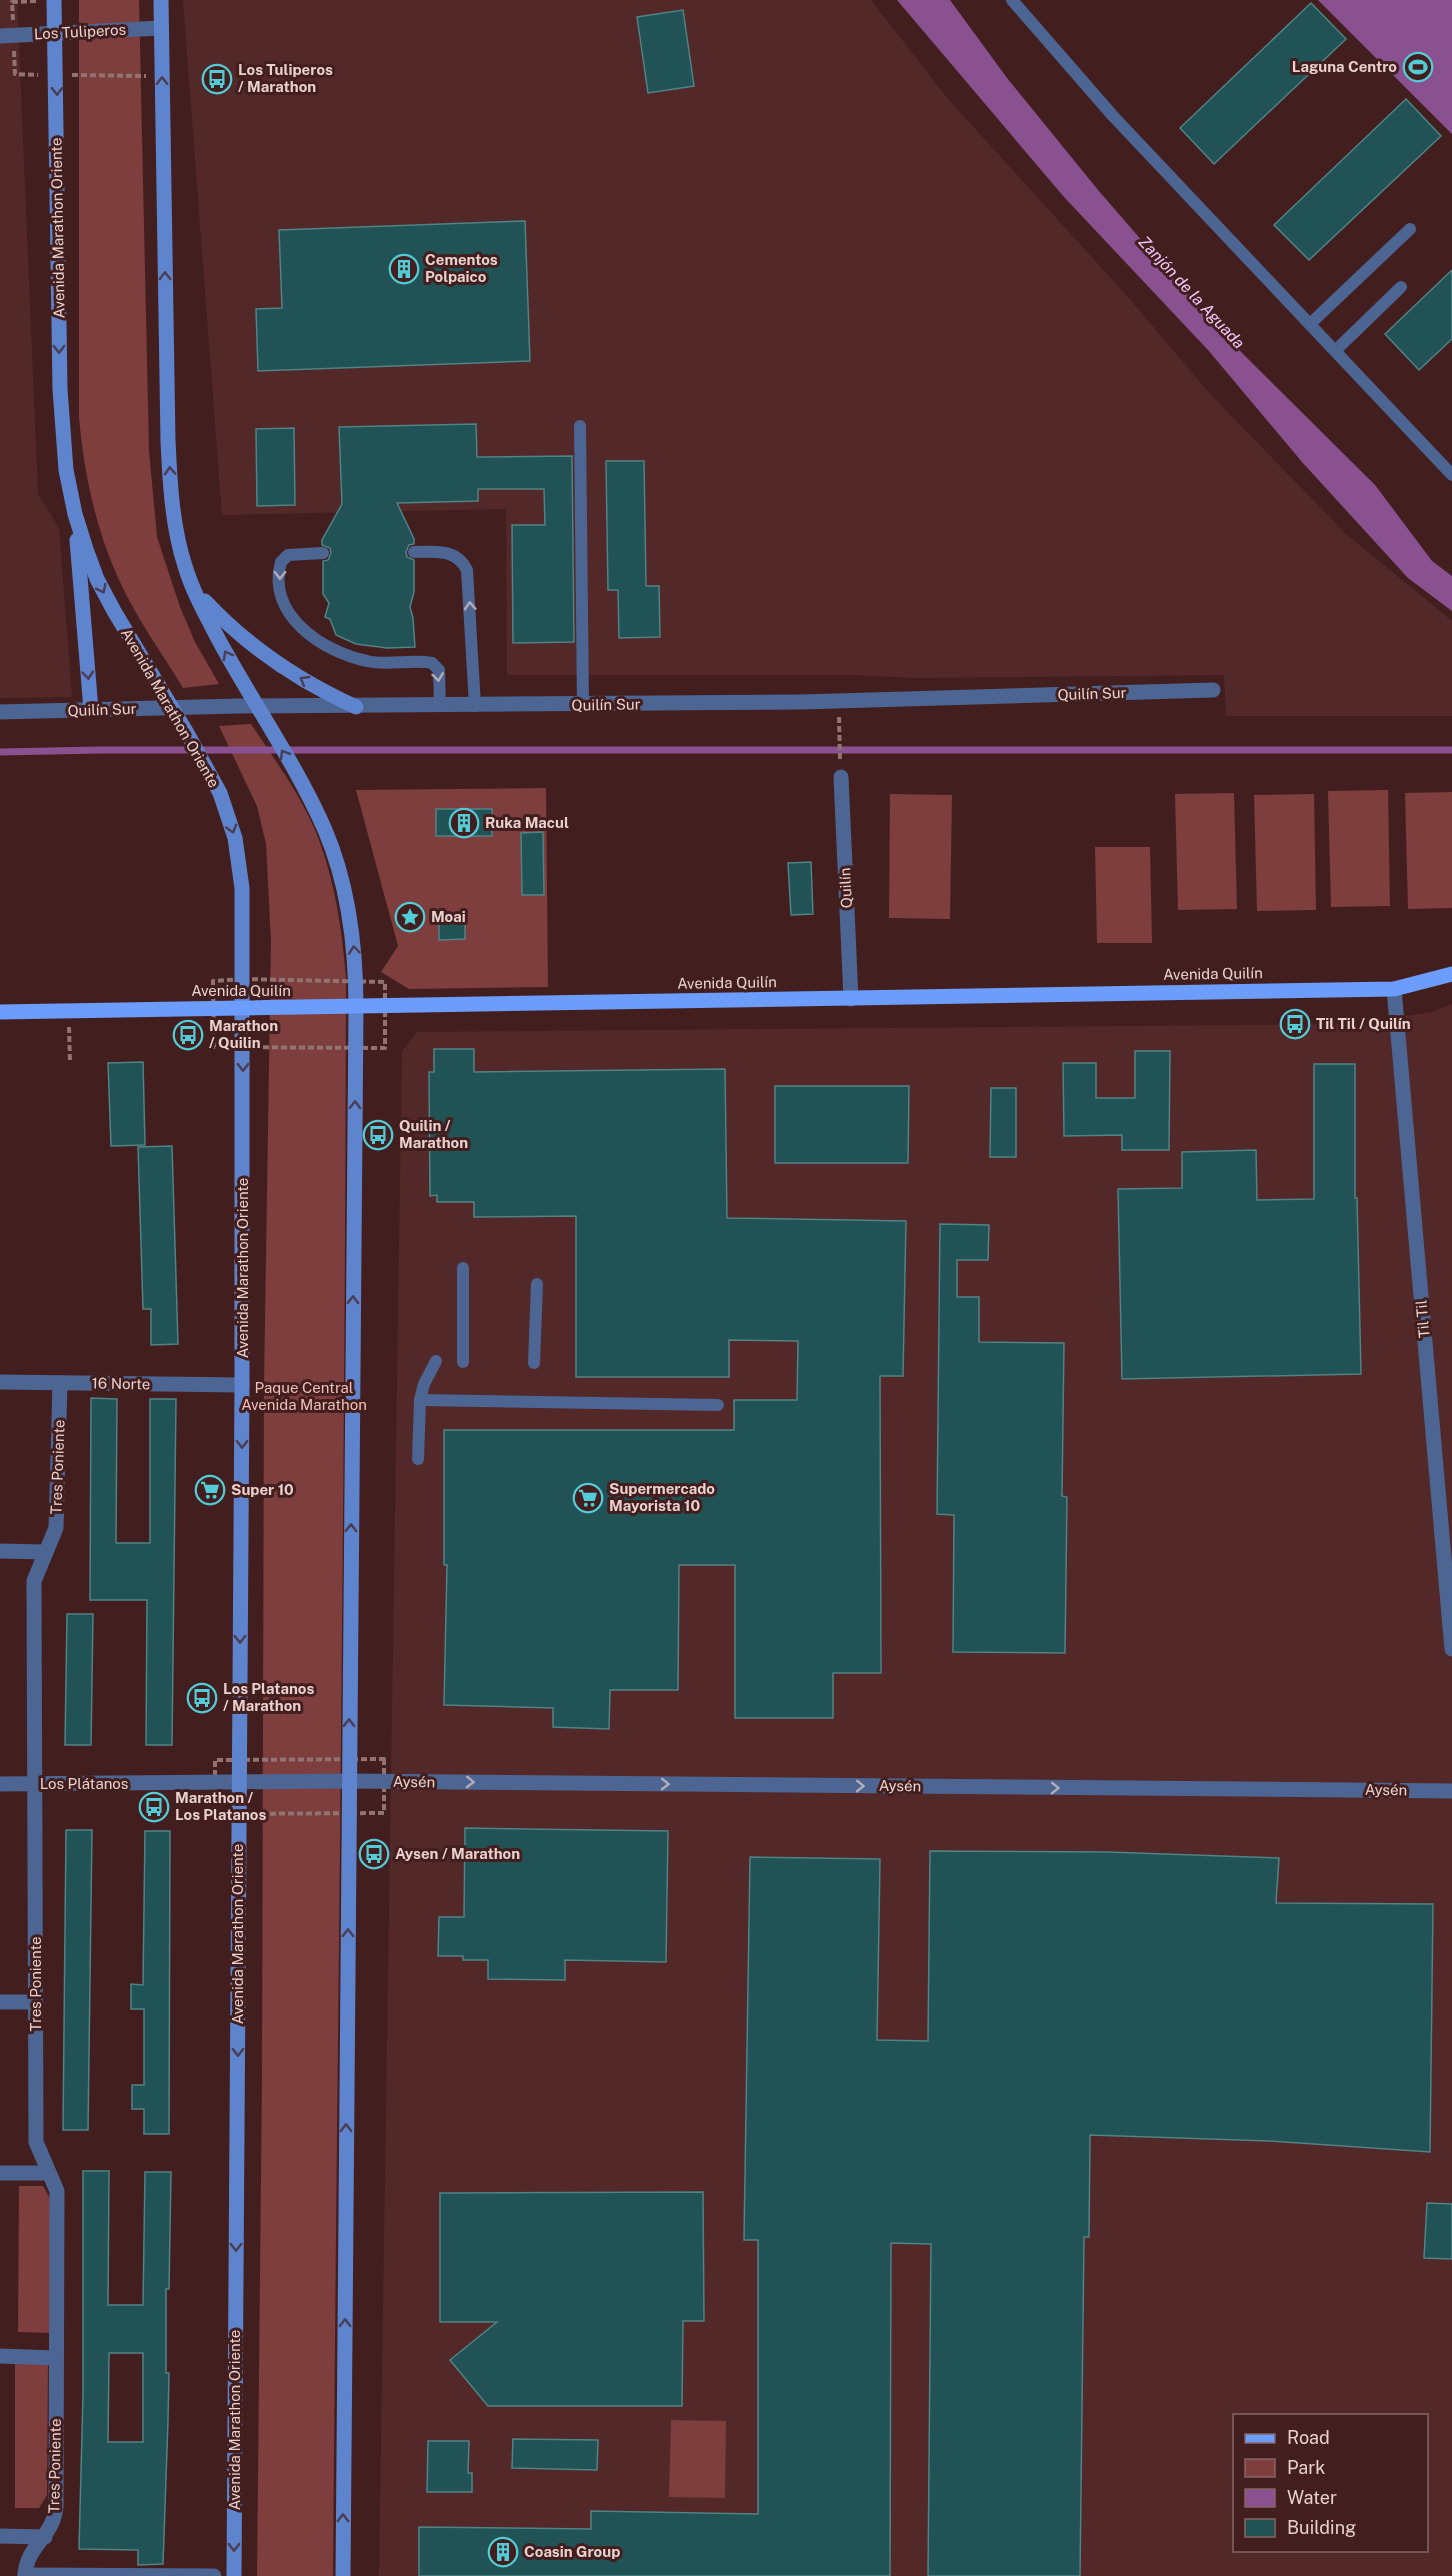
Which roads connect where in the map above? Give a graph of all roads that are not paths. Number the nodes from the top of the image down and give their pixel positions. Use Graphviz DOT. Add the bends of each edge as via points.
graph roads {
  1 [pos="54,0"];
  2 [pos="161,0"];
  3 [pos="1012,0"];
  4 [pos="161,28"];
  5 [pos="55,32"];
  6 [pos="0,36"];
  7 [pos="1410,229"];
  8 [pos="1401,287"];
  9 [pos="1310,324"];
  10 [pos="1335,351"];
  11 [pos="580,426"];
  12 [pos="1452,475"];
  13 [pos="75,514"];
  14 [pos="414,552"];
  15 [pos="322,554"];
  16 [pos="194,590"];
  17 [pos="1213,690"];
  18 [pos="583,705"];
  19 [pos="255,706"];
  20 [pos="440,706"];
  21 [pos="475,706"];
  22 [pos="356,707"];
  23 [pos="170,708"];
  24 [pos="92,710"];
  25 [pos="0,712"];
  26 [pos="840,773"];
  27 [pos="1452,974"];
  28 [pos="1394,989"];
  29 [pos="851,999"];
  30 [pos="243,1008"];
  31 [pos="356,1008"];
  32 [pos="0,1012"];
  33 [pos="463,1268"];
  34 [pos="537,1284"];
  35 [pos="436,1361"];
  36 [pos="463,1362"];
  37 [pos="534,1363"];
  38 [pos="0,1382"];
  39 [pos="60,1383"];
  40 [pos="242,1385"];
  41 [pos="420,1400"];
  42 [pos="718,1405"];
  43 [pos="418,1459"];
  44 [pos="0,1551"];
  45 [pos="46,1552"];
  46 [pos="1452,1649"];
  47 [pos="349,1781"];
  48 [pos="0,1784"];
  49 [pos="239,1784"];
  50 [pos="34,1785"];
  51 [pos="1452,1791"];
  52 [pos="0,2002"];
  53 [pos="36,2002"];
  54 [pos="0,2173"];
  55 [pos="48,2173"];
  56 [pos="0,2356"];
  57 [pos="56,2358"];
  58 [pos="0,2536"];
  59 [pos="45,2537"];
  60 [pos="25,2575"];
  61 [pos="214,2576"];
  62 [pos="234,2576"];
  63 [pos="343,2576"];
  1 -- 5 [label="main road, Avenida Marathon Oriente"];
  2 -- 4 [label="main road"];
  3 -- 9 [label="lane" via="1113,116"];
  4 -- 5 [label="street, Los Tuliperos"];
  16 -- 4 [label="main road, one-way" via="179,543 170,484"];
  5 -- 6 [label="street, Los Tuliperos"];
  5 -- 13 [label="main road, Avenida Marathon Oriente, one-way" via="60,389 66,470"];
  7 -- 9 [label="lane"];
  8 -- 10 [label="lane"];
  9 -- 10 [label="lane"];
  10 -- 12 [label="lane"];
  11 -- 18 [label="lane"];
  13 -- 23 [label="main road, Avenida Marathon Oriente, one-way" via="98,579"];
  13 -- 24 [label="main road, one-way"];
  21 -- 14 [label="lane, one-way" via="467,570 459,558 448,553"];
  15 -- 20 [label="lane, one-way" via="288,555 280,562 280,588 289,613 313,638 353,657 369,662 432,663 439,670"];
  19 -- 16 [label="main road, one-way"];
  22 -- 16 [label="main road, one-way" via="268,657"];
  17 -- 18 [label="street, Quilín Sur"];
  18 -- 21 [label="street, Quilín Sur"];
  19 -- 22 [label="street, Quilín Sur"];
  19 -- 23 [label="street, Quilín Sur"];
  31 -- 19 [label="main road, one-way" via="355,957 346,898 326,832"];
  20 -- 21 [label="street, Quilín Sur"];
  20 -- 22 [label="street, Quilín Sur"];
  23 -- 24 [label="street, Quilín Sur"];
  23 -- 30 [label="main road, Avenida Marathon Oriente, one-way" via="211,775 227,812 240,864"];
  24 -- 25 [label="street, Quilín Sur"];
  26 -- 29 [label="street, Quilín"];
  27 -- 28 [label="main road, Avenida Quilín"];
  28 -- 29 [label="main road, Avenida Quilín"];
  28 -- 46 [label="street, Til Til"];
  29 -- 31 [label="main road, Avenida Quilín"];
  30 -- 31 [label="main road, Avenida Quilín"];
  30 -- 32 [label="main road, Avenida Quilín"];
  30 -- 40 [label="main road, Avenida Marathon Oriente, one-way"];
  47 -- 31 [label="main road, one-way"];
  33 -- 36 [label="lane"];
  34 -- 37 [label="lane"];
  35 -- 41 [label="lane"];
  38 -- 39 [label="street, 16 Norte"];
  39 -- 40 [label="street, 16 Norte"];
  39 -- 45 [label="street, Tres Poniente" via="56,1528"];
  40 -- 49 [label="main road, Avenida Marathon Oriente, one-way"];
  41 -- 42 [label="lane"];
  41 -- 43 [label="lane"];
  44 -- 45 [label="street"];
  45 -- 50 [label="street, Tres Poniente" via="34,1581"];
  47 -- 49 [label="street, Los Plátanos"];
  47 -- 51 [label="street, Aysén, one-way"];
  63 -- 47 [label="main road, one-way"];
  48 -- 50 [label="street, Los Plátanos"];
  49 -- 50 [label="street, Los Plátanos"];
  49 -- 62 [label="main road, Avenida Marathon Oriente, one-way"];
  50 -- 53 [label="street, Tres Poniente"];
  52 -- 53 [label="street"];
  53 -- 55 [label="street, Tres Poniente" via="36,2142"];
  54 -- 55 [label="street"];
  55 -- 57 [label="street, Tres Poniente" via="57,2191"];
  56 -- 57 [label="street"];
  57 -- 59 [label="street, Tres Poniente" via="56,2506 54,2522"];
  58 -- 59 [label="street"];
  59 -- 60 [label="street, Tres Poniente" via="28,2556"];
  60 -- 61 [label="street"];
}
